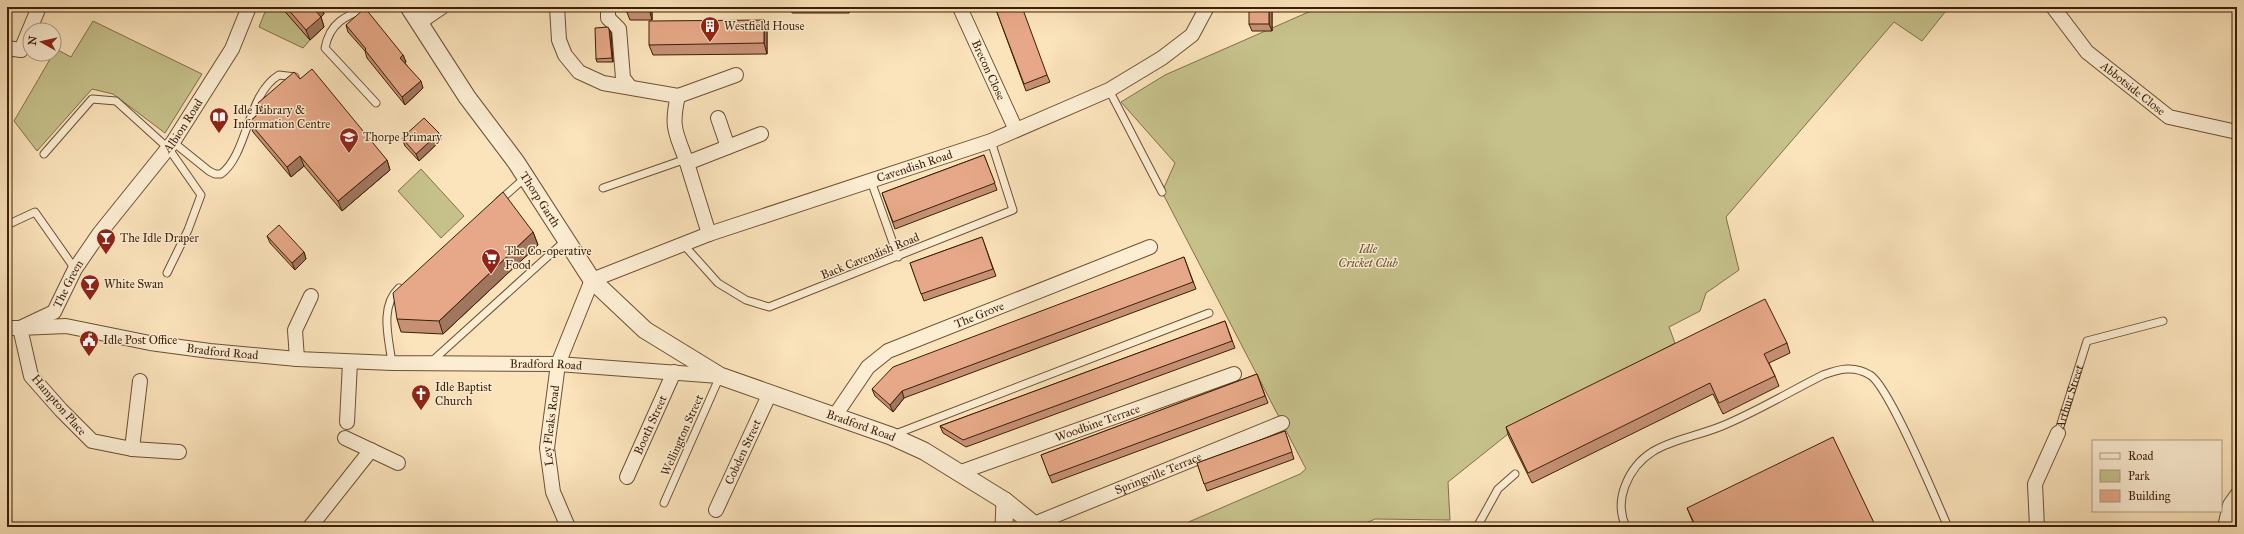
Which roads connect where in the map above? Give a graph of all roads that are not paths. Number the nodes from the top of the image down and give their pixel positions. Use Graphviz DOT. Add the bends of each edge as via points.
graph roads {
  1 [pos="39,7"];
  2 [pos="249,7"];
  3 [pos="368,7"];
  4 [pos="409,7"];
  5 [pos="442,7"];
  6 [pos="557,7"];
  7 [pos="608,7"];
  8 [pos="1208,7"];
  9 [pos="2053,7"];
  10 [pos="961,10"];
  11 [pos="420,22"];
  12 [pos="7,48"];
  13 [pos="736,75"];
  14 [pos="295,77"];
  15 [pos="630,88"];
  16 [pos="1109,90"];
  17 [pos="678,96"];
  18 [pos="376,103"];
  19 [pos="718,118"];
  20 [pos="1016,130"];
  21 [pos="2237,132"];
  22 [pos="761,134"];
  23 [pos="991,141"];
  24 [pos="171,146"];
  25 [pos="728,147"];
  26 [pos="44,154"];
  27 [pos="687,161"];
  28 [pos="526,177"];
  29 [pos="871,181"];
  30 [pos="603,188"];
  31 [pos="1162,192"];
  32 [pos="491,208"];
  33 [pos="7,225"];
  34 [pos="99,234"];
  35 [pos="709,234"];
  36 [pos="566,240"];
  37 [pos="683,244"];
  38 [pos="1150,248"];
  39 [pos="898,257"];
  40 [pos="75,268"];
  41 [pos="167,273"];
  42 [pos="592,280"];
  43 [pos="403,285"];
  44 [pos="311,296"];
  45 [pos="1209,313"];
  46 [pos="2163,321"];
  47 [pos="13,328"];
  48 [pos="297,359"];
  49 [pos="350,362"];
  50 [pos="430,362"];
  51 [pos="392,364"];
  52 [pos="558,364"];
  53 [pos="674,372"];
  54 [pos="1234,374"];
  55 [pos="720,376"];
  56 [pos="140,381"];
  57 [pos="770,393"];
  58 [pos="834,417"];
  59 [pos="347,422"];
  60 [pos="1282,423"];
  61 [pos="2058,433"];
  62 [pos="891,436"];
  63 [pos="345,438"];
  64 [pos="132,449"];
  65 [pos="371,450"];
  66 [pos="179,452"];
  67 [pos="398,463"];
  68 [pos="961,472"];
  69 [pos="1515,474"];
  70 [pos="627,477"];
  71 [pos="2237,495"];
  72 [pos="1005,501"];
  73 [pos="664,503"];
  74 [pos="716,510"];
  75 [pos="1036,526"];
  76 [pos="310,527"];
  77 [pos="568,527"];
  78 [pos="1004,527"];
  79 [pos="1477,527"];
  80 [pos="1626,527"];
  81 [pos="1948,527"];
  82 [pos="2037,527"];
  83 [pos="2225,527"];
  1 -- 12 [label="street" via="21,50"];
  2 -- 24 [label="street, Albion Road" via="232,49"];
  3 -- 18 [label="lane" via="347,16 328,33 325,48"];
  4 -- 11 [label="street, Thorp Garth"];
  5 -- 11 [label="street"];
  6 -- 15 [label="street" via="559,40 579,72 603,83"];
  7 -- 15 [label="street" via="608,18 619,29 623,78"];
  8 -- 16 [label="street, Cavendish Road" via="1192,35 1162,58"];
  9 -- 21 [label="street, Abbotside Close" via="2087,52 2169,117"];
  10 -- 20 [label="street, Brecon Close"];
  11 -- 28 [label="street, Thorp Garth" via="467,97"];
  13 -- 17 [label="street"];
  14 -- 24 [label="lane" via="279,75 268,84 260,96 230,165 221,174 209,171"];
  15 -- 17 [label="street"];
  16 -- 20 [label="street, Cavendish Road"];
  16 -- 31 [label="lane"];
  17 -- 27 [label="street" via="673,115 674,132"];
  19 -- 25 [label="street"];
  20 -- 23 [label="street, Cavendish Road"];
  22 -- 25 [label="street"];
  23 -- 29 [label="street, Cavendish Road"];
  23 -- 39 [label="lane, Back Cavendish Road" via="1013,210"];
  24 -- 26 [label="lane" via="116,101 92,99"];
  24 -- 34 [label="street, Albion Road"];
  24 -- 41 [label="lane" via="201,195 188,230"];
  25 -- 27 [label="street"];
  27 -- 30 [label="lane"];
  27 -- 35 [label="street"];
  28 -- 32 [label="lane"];
  28 -- 36 [label="street, Thorp Garth"];
  29 -- 35 [label="street, Cavendish Road"];
  29 -- 39 [label="lane"];
  33 -- 40 [label="lane" via="35,212"];
  34 -- 40 [label="street, The Green"];
  35 -- 37 [label="street, Cavendish Road"];
  36 -- 42 [label="street, Thorp Garth"];
  36 -- 50 [label="lane"];
  37 -- 39 [label="lane, Back Cavendish Road" via="718,283 746,300 769,307"];
  37 -- 42 [label="street, Cavendish Road"];
  38 -- 58 [label="street, The Grove" via="888,351 868,367"];
  40 -- 47 [label="street, The Green" via="54,312"];
  42 -- 52 [label="street, Ley Fleaks Road"];
  42 -- 55 [label="street, Thorp Garth" via="645,330"];
  43 -- 51 [label="lane" via="391,296 388,305 387,322"];
  44 -- 48 [label="street" via="295,330"];
  45 -- 62 [label="lane"];
  46 -- 61 [label="lane, Arthur Street" via="2087,341"];
  47 -- 48 [label="street, Bradford Road" via="66,326 157,344"];
  47 -- 64 [label="street, Hampton Place" via="31,376 61,410 92,441"];
  48 -- 49 [label="street, Bradford Road"];
  49 -- 51 [label="street, Bradford Road"];
  49 -- 59 [label="street"];
  50 -- 51 [label="street, Bradford Road"];
  50 -- 52 [label="street, Bradford Road"];
  52 -- 53 [label="street, Bradford Road"];
  52 -- 77 [label="street, Ley Fleaks Road" via="547,448 553,492"];
  53 -- 55 [label="street, Bradford Road"];
  53 -- 70 [label="street, Booth Street"];
  54 -- 68 [label="street, Woodbine Terrace"];
  55 -- 57 [label="street, Bradford Road"];
  55 -- 73 [label="lane, Wellington Street"];
  56 -- 64 [label="street"];
  57 -- 58 [label="street, Bradford Road"];
  57 -- 74 [label="street, Cobden Street"];
  58 -- 62 [label="street, Bradford Road"];
  60 -- 75 [label="street, Springville Terrace"];
  61 -- 82 [label="street, Arthur Street" via="2036,484"];
  62 -- 68 [label="street, Bradford Road"];
  63 -- 65 [label="street"];
  64 -- 66 [label="street, Hampton Place"];
  65 -- 67 [label="street"];
  65 -- 76 [label="street"];
  68 -- 72 [label="street, Bradford Road"];
  69 -- 79 [label="lane" via="1498,489"];
  71 -- 83 [label="street" via="2230,505"];
  72 -- 75 [label="street, Bradford Road"];
  72 -- 78 [label="street"];
  80 -- 81 [label="lane" via="1622,519 1622,496 1631,471 1647,454 1684,437 1721,426 1840,368 1856,369 1871,375 1889,398"];
}
